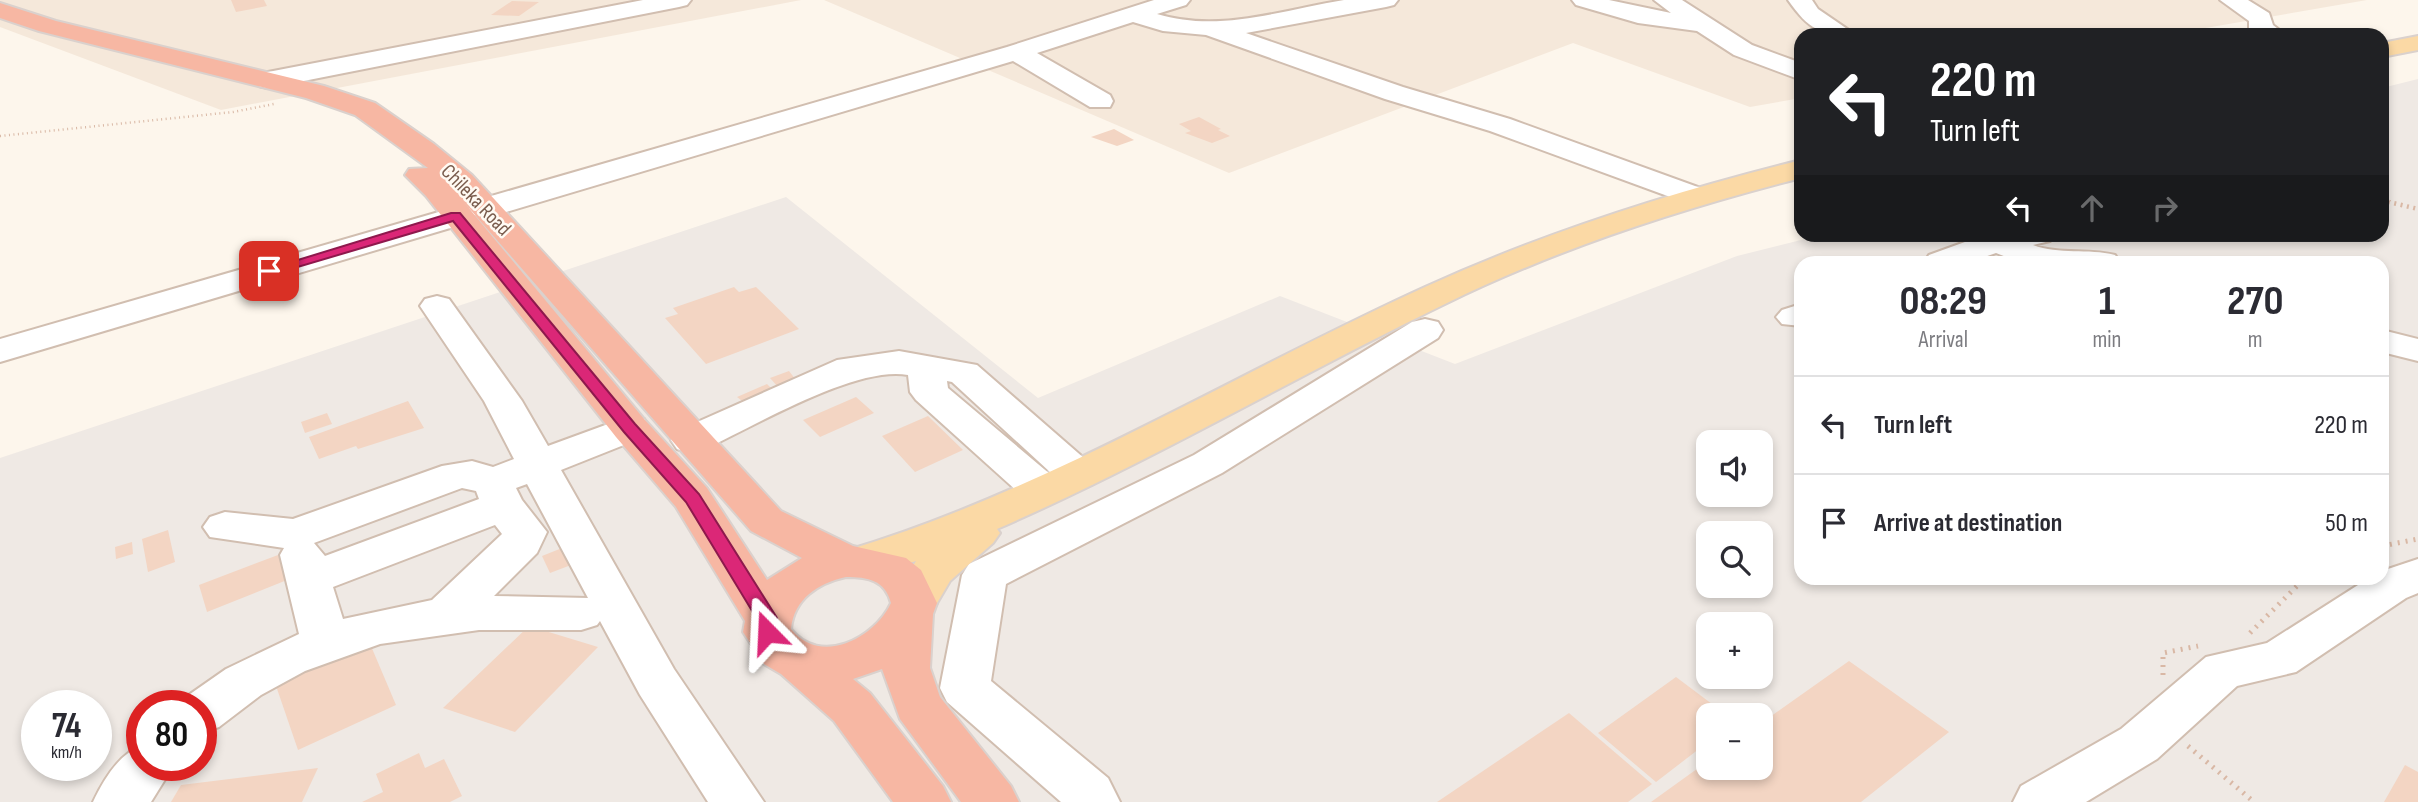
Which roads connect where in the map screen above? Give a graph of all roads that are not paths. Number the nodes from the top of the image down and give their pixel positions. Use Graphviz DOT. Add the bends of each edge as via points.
graph roads {
  1 [pos="679,0"];
  2 [pos="1099,0"];
  3 [pos="1178,0"];
  4 [pos="1386,0"];
  5 [pos="1584,0"];
  6 [pos="1666,0"];
  7 [pos="1800,0"];
  8 [pos="2232,0"];
  9 [pos="0,10"];
  10 [pos="1135,15"];
  11 [pos="0,20"];
  12 [pos="1701,25"];
  13 [pos="1832,28"];
  14 [pos="2261,28"];
  15 [pos="1215,30"];
  16 [pos="2418,43"];
  17 [pos="2389,49"];
  18 [pos="1016,52"];
  19 [pos="1794,69"];
  20 [pos="268,80"];
  21 [pos="1100,101"];
  22 [pos="1794,171"];
  23 [pos="1695,196"];
  24 [pos="470,212"];
  25 [pos="1996,242"];
  26 [pos="2095,253"];
  27 [pos="1958,256"];
  28 [pos="2032,256"];
  29 [pos="2072,256"];
  30 [pos="436,306"];
  31 [pos="1425,330"];
  32 [pos="2389,343"];
  33 [pos="2418,350"];
  34 [pos="0,351"];
  35 [pos="926,367"];
  36 [pos="630,428"];
  37 [pos="691,440"];
  38 [pos="539,463"];
  39 [pos="1078,475"];
  40 [pos="498,494"];
  41 [pos="1029,497"];
  42 [pos="226,527"];
  43 [pos="295,534"];
  44 [pos="855,561"];
  45 [pos="2409,563"];
  46 [pos="309,579"];
  47 [pos="913,610"];
  48 [pos="581,613"];
  49 [pos="446,615"];
  50 [pos="767,618"];
  51 [pos="326,640"];
  52 [pos="798,661"];
  53 [pos="217,703"];
  54 [pos="136,781"];
  55 [pos="120,802"];
  56 [pos="737,802"];
  57 [pos="924,802"];
  58 [pos="992,802"];
  59 [pos="1093,802"];
  60 [pos="2040,802"];
  1 -- 20 [label="street"];
  2 -- 10 [label="street"];
  3 -- 10 [label="street"];
  4 -- 15 [label="street"];
  5 -- 12 [label="street" via="1638,16"];
  6 -- 12 [label="street"];
  7 -- 13 [label="street" via="1810,15"];
  8 -- 14 [label="street" via="2261,19"];
  9 -- 20 [label="highway, Chileka Road"];
  10 -- 15 [label="street" via="1168,26"];
  10 -- 18 [label="street"];
  11 -- 24 [label="highway" via="342,116"];
  12 -- 19 [label="street" via="1743,50"];
  15 -- 23 [label="street"];
  16 -- 17 [label="main road"];
  18 -- 21 [label="street"];
  18 -- 24 [label="street"];
  20 -- 24 [label="highway, Chileka Road" via="365,109 461,181"];
  22 -- 23 [label="main road"];
  23 -- 39 [label="main road" via="1536,251 1436,295"];
  24 -- 34 [label="street"];
  24 -- 36 [label="highway, Chileka Road"];
  24 -- 37 [label="highway, Chileka Road"];
  25 -- 27 [label="street"];
  25 -- 28 [label="street"];
  26 -- 29 [label="street"];
  30 -- 38 [label="street" via="503,401"];
  31 -- 59 [label="street" via="1208,464 985,575 965,688"];
  32 -- 33 [label="street"];
  35 -- 37 [label="street" via="899,362 850,368"];
  35 -- 39 [label="street" via="964,373"];
  35 -- 41 [label="street" via="929,392"];
  36 -- 38 [label="street"];
  36 -- 50 [label="highway, Chileka Road" via="692,498"];
  37 -- 44 [label="highway, Chileka Road" via="766,521"];
  38 -- 40 [label="street"];
  38 -- 56 [label="street" via="657,682"];
  39 -- 41 [label="main road"];
  40 -- 43 [label="street" via="472,474 457,475"];
  40 -- 46 [label="street"];
  40 -- 49 [label="street" via="525,532 521,542"];
  41 -- 44 [label="main road" via="923,543"];
  41 -- 47 [label="main road" via="933,570"];
  42 -- 43 [label="street"];
  43 -- 46 [label="street"];
  44 -- 47 [label="highway, Chileka Road" via="881,564 906,579"];
  44 -- 50 [label="highway" via="828,565 794,580 781,592"];
  45 -- 60 [label="street" via="2390,586 2279,659 2223,670 2139,744"];
  46 -- 51 [label="street"];
  47 -- 52 [label="highway" via="891,642 865,657 835,665"];
  47 -- 58 [label="highway" via="906,668 918,705"];
  48 -- 49 [label="street" via="507,610"];
  49 -- 51 [label="street" via="394,621"];
  50 -- 52 [label="highway, Chileka Road" via="773,644"];
  51 -- 53 [label="street" via="282,660"];
  52 -- 57 [label="highway, Chileka Road" via="852,707"];
  54 -- 55 [label="street"];
}
